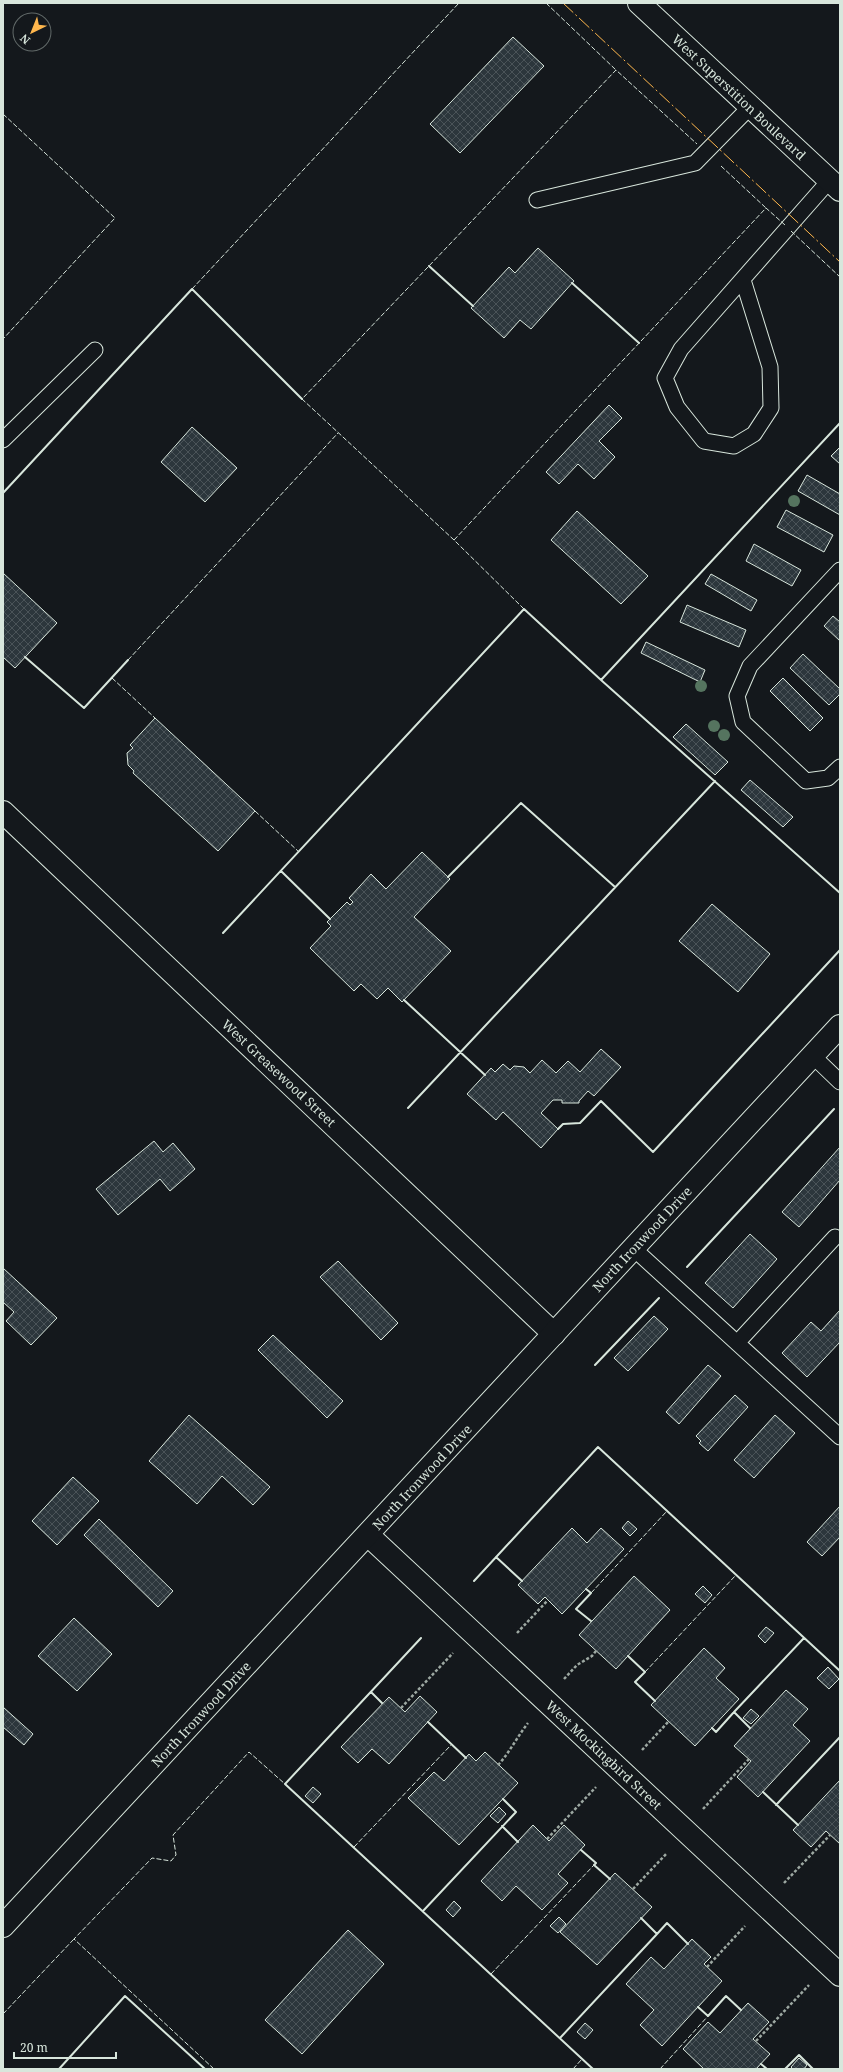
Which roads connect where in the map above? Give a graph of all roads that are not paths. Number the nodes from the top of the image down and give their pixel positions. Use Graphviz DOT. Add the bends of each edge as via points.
graph roads {
  1 [pos="639,3"];
  2 [pos="750,107"];
  3 [pos="835,185"];
  4 [pos="537,200"];
  5 [pos="743,280"];
  6 [pos="95,350"];
  7 [pos="3,440"];
  8 [pos="840,570"];
  9 [pos="840,767"];
  10 [pos="3,812"];
  11 [pos="840,1026"];
  12 [pos="813,1056"];
  13 [pos="840,1082"];
  14 [pos="835,1237"];
  15 [pos="633,1248"];
  16 [pos="554,1334"];
  17 [pos="738,1343"];
  18 [pos="840,1437"];
  19 [pos="368,1535"];
  20 [pos="3,1926"];
  21 [pos="840,1974"];
  1 -- 2 [label="street, West Superstition Boulevard"];
  2 -- 3 [label="street, West Superstition Boulevard"];
  2 -- 4 [label="lane" via="695,163"];
  3 -- 5 [label="lane"];
  5 -- 5 [label="lane" via="681,349 665,378 677,407 704,441 734,446 754,434 771,408 770,367"];
  6 -- 7 [label="lane"];
  8 -- 9 [label="lane" via="750,666 737,696 743,722 806,781 828,778"];
  10 -- 16 [label="street, West Greasewood Street"];
  11 -- 12 [label="street, North Ironwood Drive"];
  12 -- 13 [label="lane"];
  12 -- 15 [label="street, North Ironwood Drive"];
  14 -- 17 [label="lane"];
  15 -- 16 [label="street, North Ironwood Drive"];
  15 -- 17 [label="lane"];
  16 -- 19 [label="street, North Ironwood Drive"];
  17 -- 18 [label="lane"];
  19 -- 20 [label="street, North Ironwood Drive"];
  19 -- 21 [label="street, West Mockingbird Street"];
}
